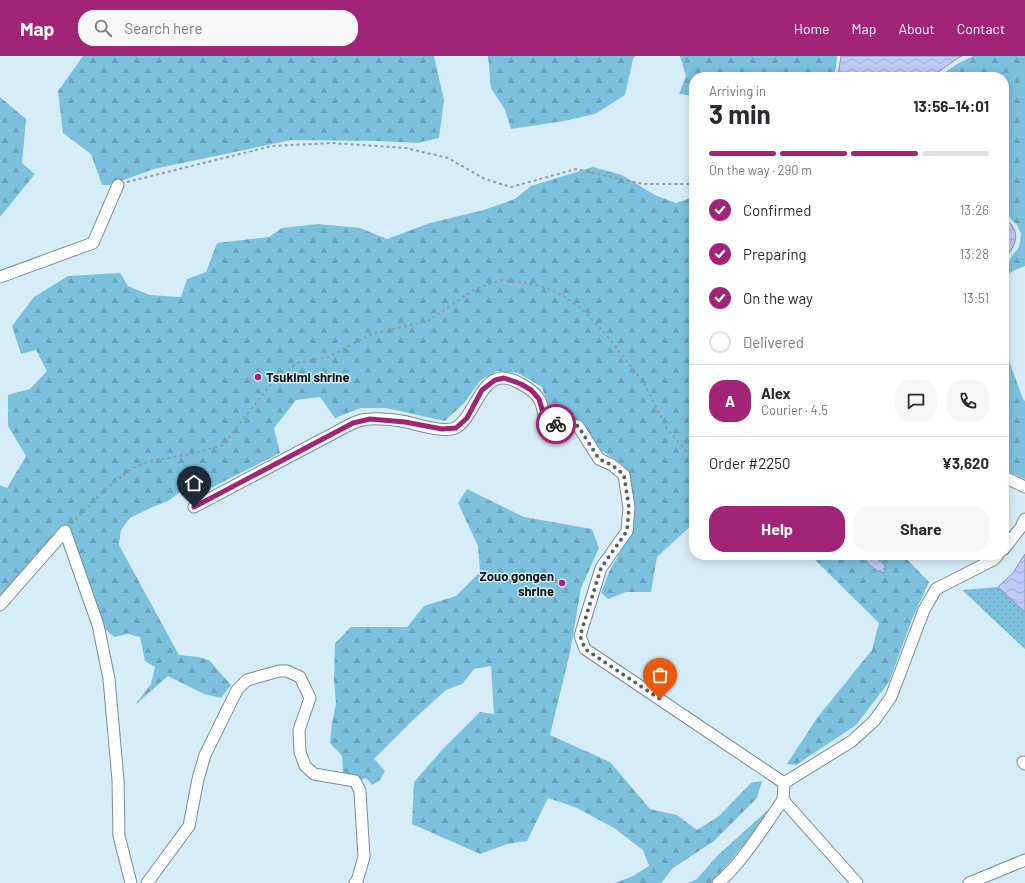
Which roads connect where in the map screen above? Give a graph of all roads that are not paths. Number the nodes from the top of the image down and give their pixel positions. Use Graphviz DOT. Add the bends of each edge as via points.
graph roads {
  1 [pos="118,185"];
  2 [pos="0,277"];
  3 [pos="1009,479"];
  4 [pos="1025,487"];
  5 [pos="194,507"];
  6 [pos="1025,519"];
  7 [pos="1009,543"];
  8 [pos="993,560"];
  9 [pos="0,605"];
  10 [pos="784,784"];
  11 [pos="783,800"];
  12 [pos="1025,860"];
  13 [pos="131,883"];
  14 [pos="147,883"];
  15 [pos="355,883"];
  16 [pos="718,883"];
  17 [pos="857,883"];
  18 [pos="969,883"];
  1 -- 2 [label="street" via="93,243"];
  3 -- 4 [label="street"];
  5 -- 10 [label="street" via="353,423 370,419 442,429 456,428 467,418 482,390 495,380 504,378 521,384 539,399 544,416 555,424 578,426 599,459 624,475 629,508 627,531 601,568 580,636 585,649"];
  6 -- 7 [label="street"];
  8 -- 10 [label="street" via="936,589 924,610 891,697 874,721 852,741"];
  9 -- 13 [label="street" via="65,531 98,625 109,679 118,780 119,836"];
  10 -- 11 [label="street"];
  11 -- 16 [label="street" via="755,840"];
  11 -- 17 [label="street"];
  12 -- 18 [label="street"];
  14 -- 15 [label="street" via="189,826 198,779 206,755 237,690 247,680 287,671 300,677 310,698 299,730 300,752 305,766 314,774 355,781 360,791 364,857"];
}
